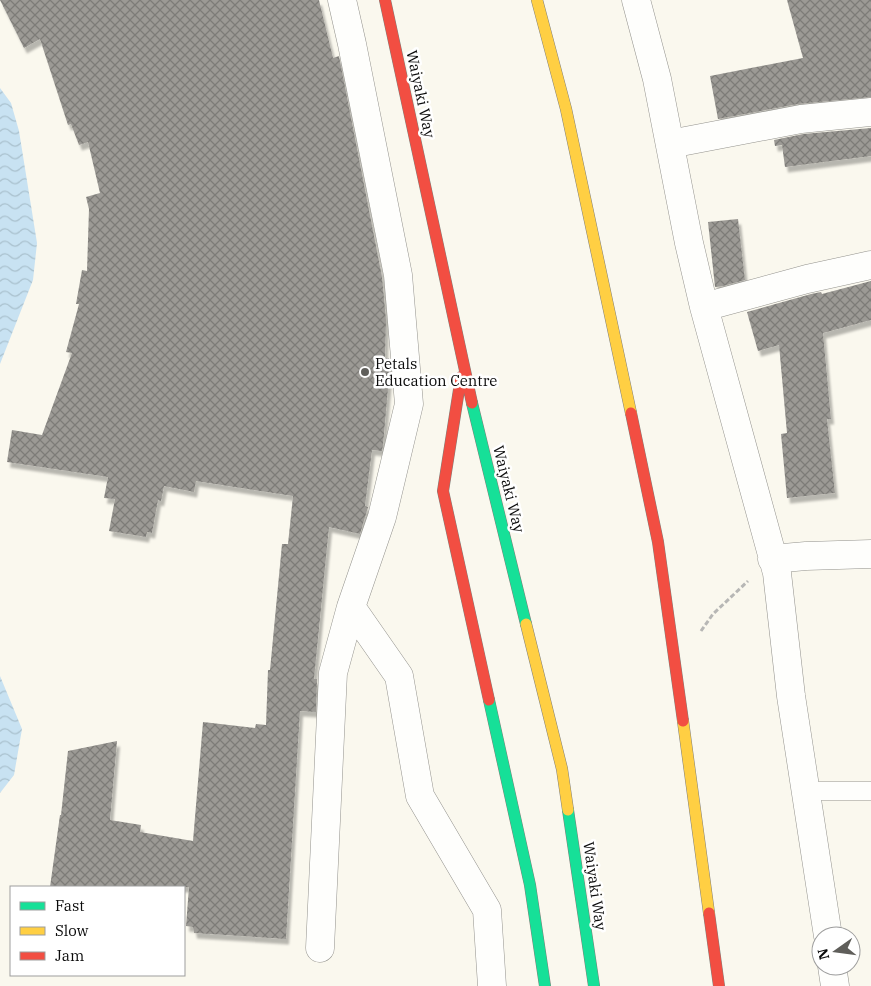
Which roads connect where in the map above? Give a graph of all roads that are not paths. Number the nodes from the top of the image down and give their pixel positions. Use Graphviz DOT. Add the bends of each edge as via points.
graph roads {
  1 [pos="342,0"];
  2 [pos="385,0"];
  3 [pos="537,0"];
  4 [pos="636,0"];
  5 [pos="871,112"];
  6 [pos="670,144"];
  7 [pos="871,265"];
  8 [pos="704,308"];
  9 [pos="463,361"];
  10 [pos="871,554"];
  11 [pos="772,559"];
  12 [pos="351,608"];
  13 [pos="805,791"];
  14 [pos="871,791"];
  15 [pos="826,926"];
  16 [pos="320,948"];
  17 [pos="492,986"];
  18 [pos="546,986"];
  19 [pos="594,986"];
  20 [pos="719,986"];
  1 -- 12 [label="street" via="398,275 409,404 382,517"];
  2 -- 9 [label="highway, Waiyaki Way"];
  3 -- 20 [label="highway" via="566,109 658,542"];
  4 -- 6 [label="street"];
  5 -- 6 [label="street" via="801,119"];
  6 -- 8 [label="street"];
  7 -- 8 [label="street"];
  8 -- 11 [label="street"];
  9 -- 18 [label="highway" via="443,491 530,885"];
  9 -- 19 [label="highway, Waiyaki Way" via="562,769"];
  10 -- 11 [label="street"];
  11 -- 13 [label="street" via="777,573"];
  12 -- 16 [label="street" via="332,673"];
  12 -- 17 [label="street" via="399,676 420,796 486,910"];
  13 -- 14 [label="lane"];
  13 -- 15 [label="street"];
}
